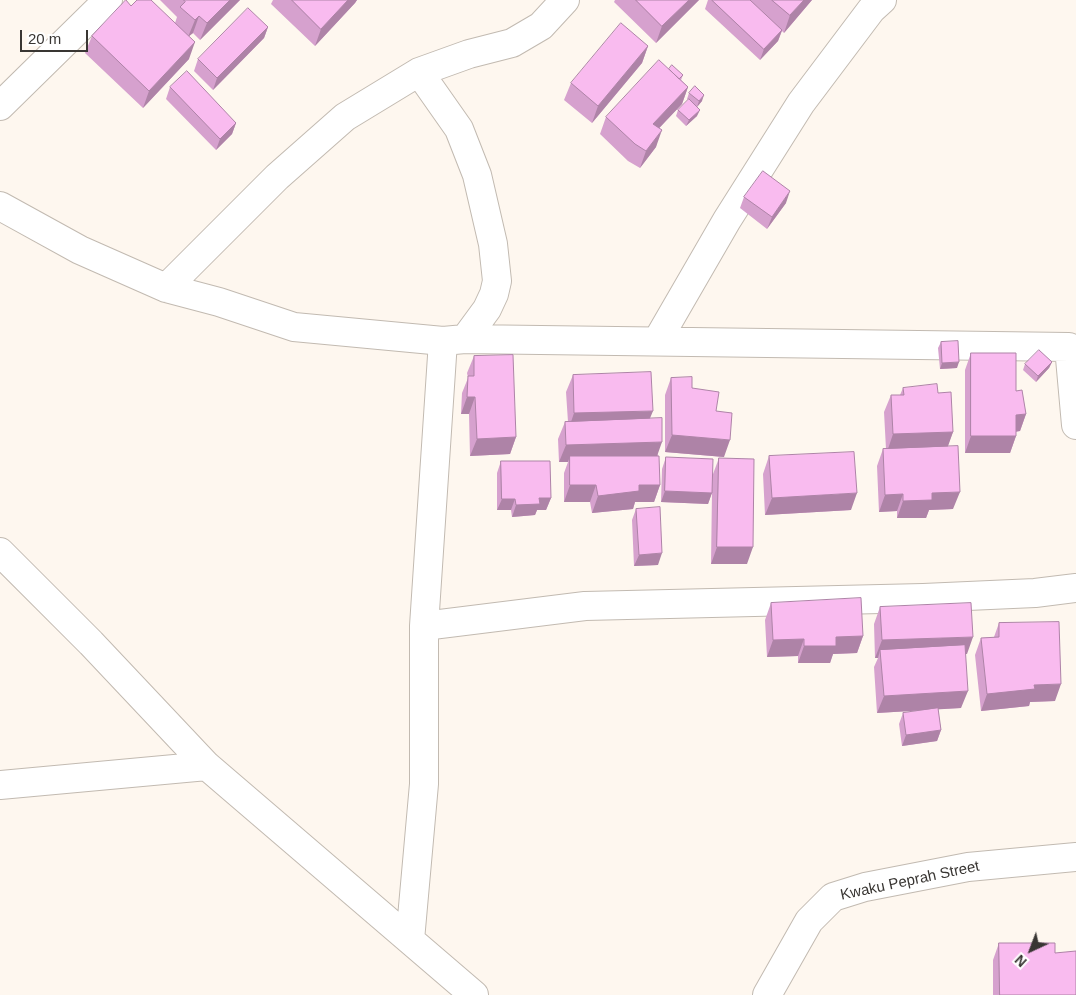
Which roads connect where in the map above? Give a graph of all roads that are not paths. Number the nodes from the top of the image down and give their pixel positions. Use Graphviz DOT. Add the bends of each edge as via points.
graph roads {
  1 [pos="108,0"];
  2 [pos="565,0"];
  3 [pos="882,0"];
  4 [pos="419,72"];
  5 [pos="0,106"];
  6 [pos="0,206"];
  7 [pos="166,288"];
  8 [pos="454,340"];
  9 [pos="658,341"];
  10 [pos="1073,347"];
  11 [pos="1076,426"];
  12 [pos="0,552"];
  13 [pos="1076,588"];
  14 [pos="424,626"];
  15 [pos="207,766"];
  16 [pos="0,785"];
  17 [pos="1076,857"];
  18 [pos="410,940"];
  19 [pos="474,995"];
  20 [pos="766,995"];
  1 -- 5 [label="street"];
  2 -- 4 [label="street" via="541,26 512,43"];
  3 -- 9 [label="street" via="801,103 727,220"];
  4 -- 7 [label="street" via="338,123 277,176"];
  4 -- 8 [label="street" via="459,130 477,175 493,244 497,281 494,294 487,309"];
  6 -- 7 [label="street" via="80,250"];
  7 -- 8 [label="street" via="294,327"];
  8 -- 9 [label="street"];
  8 -- 14 [label="street"];
  9 -- 10 [label="street"];
  10 -- 11 [label="street"];
  12 -- 15 [label="street"];
  13 -- 14 [label="street" via="923,598 585,606"];
  14 -- 18 [label="street" via="424,784"];
  15 -- 16 [label="street"];
  15 -- 18 [label="street"];
  17 -- 20 [label="street, Kwaku Peprah Street" via="968,866 865,887 833,897 809,921"];
  18 -- 19 [label="street"];
}
